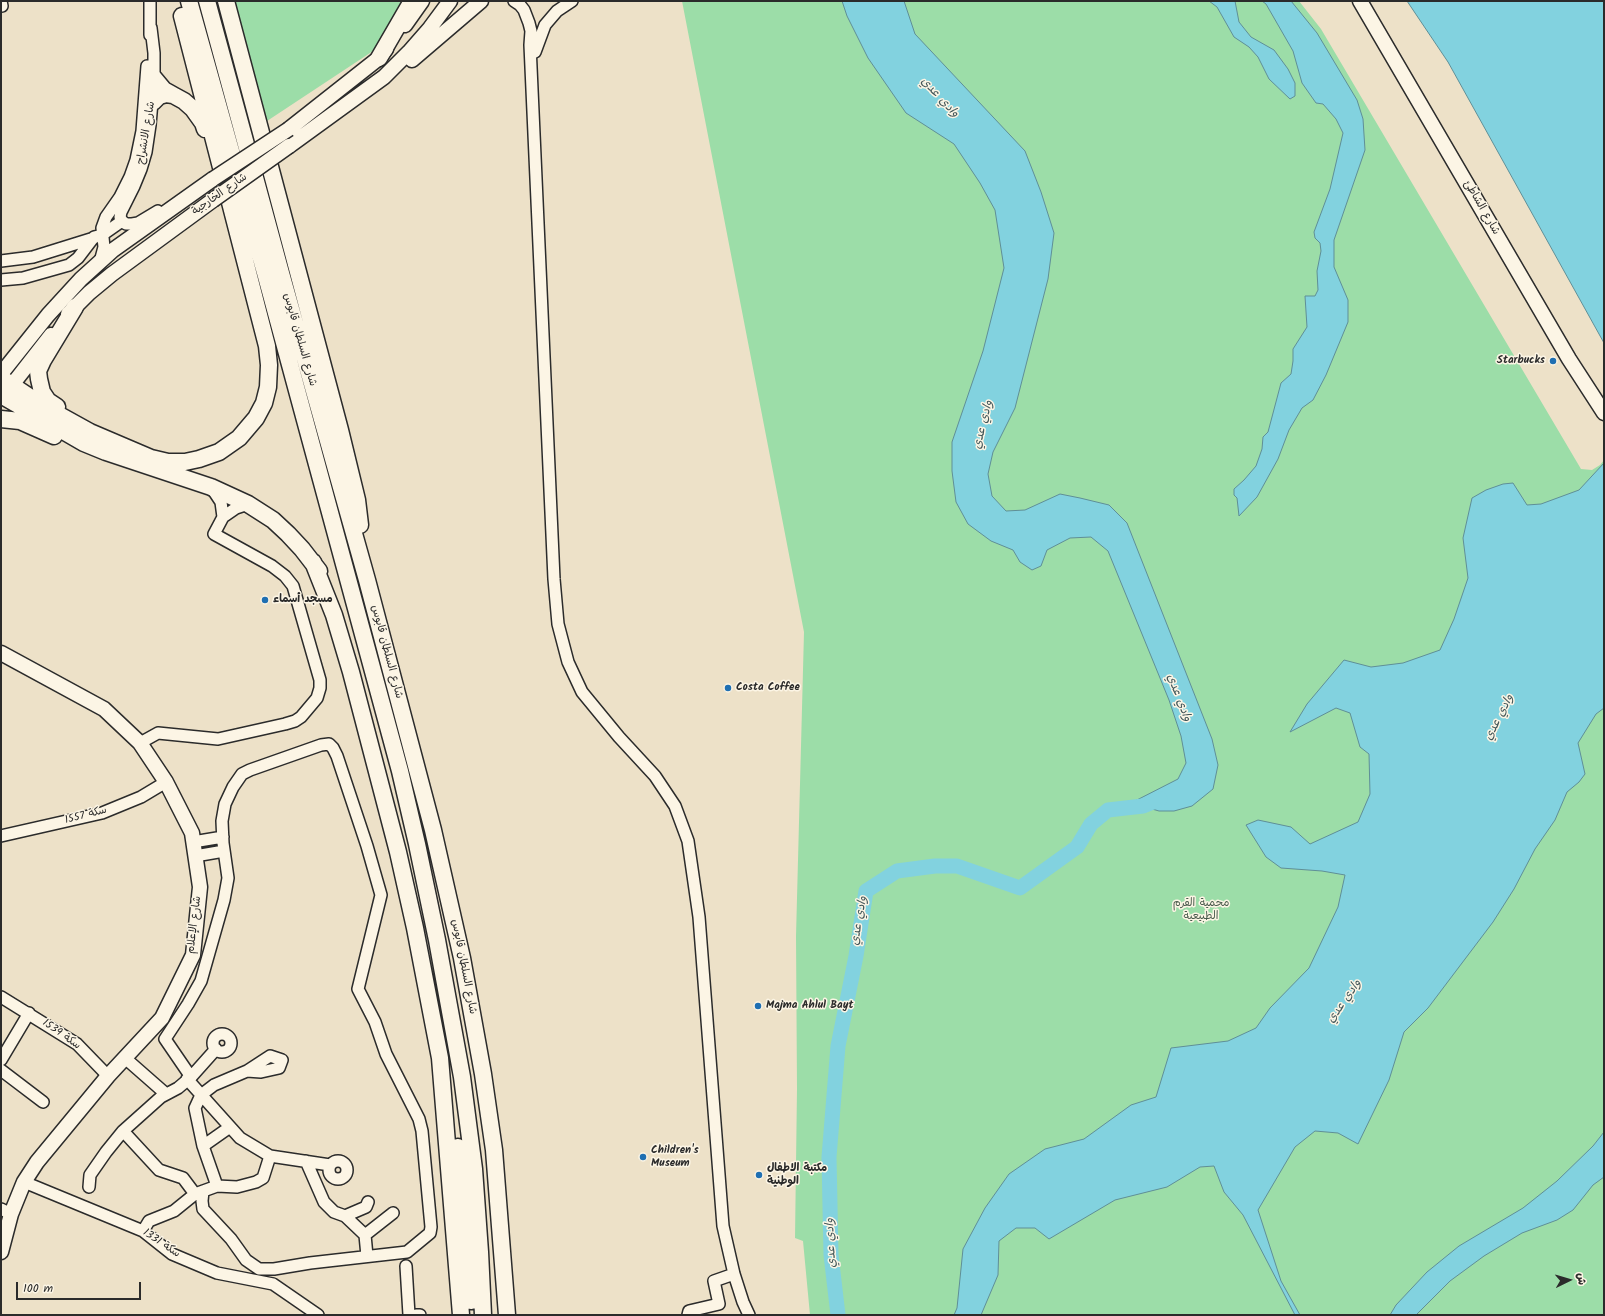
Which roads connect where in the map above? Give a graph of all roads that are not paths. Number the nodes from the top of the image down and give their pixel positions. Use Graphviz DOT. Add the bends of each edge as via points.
graph roads {
  1 [pos="150,1"];
  2 [pos="178,1"];
  3 [pos="188,1"];
  4 [pos="207,1"];
  5 [pos="226,1"];
  6 [pos="412,1"];
  7 [pos="422,1"];
  8 [pos="450,1"];
  9 [pos="480,1"];
  10 [pos="487,1"];
  11 [pos="514,1"];
  12 [pos="572,1"];
  13 [pos="1360,1"];
  14 [pos="468,11"];
  15 [pos="151,28"];
  16 [pos="148,52"];
  17 [pos="379,58"];
  18 [pos="532,62"];
  19 [pos="384,77"];
  20 [pos="154,78"];
  21 [pos="173,95"];
  22 [pos="153,102"];
  23 [pos="197,190"];
  24 [pos="220,197"];
  25 [pos="122,221"];
  26 [pos="98,236"];
  27 [pos="1,261"];
  28 [pos="100,262"];
  29 [pos="1,280"];
  30 [pos="75,307"];
  31 [pos="3,388"];
  32 [pos="1604,413"];
  33 [pos="1,419"];
  34 [pos="87,438"];
  35 [pos="211,487"];
  36 [pos="248,504"];
  37 [pos="223,517"];
  38 [pos="313,562"];
  39 [pos="367,580"];
  40 [pos="1,653"];
  41 [pos="140,743"];
  42 [pos="400,772"];
  43 [pos="166,782"];
  44 [pos="1,836"];
  45 [pos="223,837"];
  46 [pos="193,842"];
  47 [pos="224,851"];
  48 [pos="195,856"];
  49 [pos="437,940"];
  50 [pos="1,997"];
  51 [pos="29,1013"];
  52 [pos="216,1049"];
  53 [pos="125,1058"];
  54 [pos="1,1060"];
  55 [pos="247,1071"];
  56 [pos="2,1073"];
  57 [pos="108,1076"];
  58 [pos="189,1078"];
  59 [pos="166,1094"];
  60 [pos="201,1095"];
  61 [pos="43,1102"];
  62 [pos="230,1127"];
  63 [pos="123,1131"];
  64 [pos="203,1146"];
  65 [pos="270,1156"];
  66 [pos="306,1161"];
  67 [pos="330,1165"];
  68 [pos="24,1182"];
  69 [pos="217,1186"];
  70 [pos="88,1187"];
  71 [pos="199,1192"];
  72 [pos="368,1202"];
  73 [pos="6,1211"];
  74 [pos="393,1213"];
  75 [pos="346,1216"];
  76 [pos="143,1231"];
  77 [pos="365,1235"];
  78 [pos="1,1252"];
  79 [pos="367,1256"];
  80 [pos="406,1266"];
  81 [pos="734,1274"];
  82 [pos="318,1315"];
  83 [pos="409,1315"];
  84 [pos="416,1315"];
  85 [pos="420,1315"];
  86 [pos="461,1315"];
  87 [pos="472,1315"];
  88 [pos="483,1315"];
  89 [pos="507,1315"];
  90 [pos="688,1315"];
  91 [pos="749,1315"];
  1 -- 15 [label="street, شارع الانشراح"];
  2 -- 24 [label="highway"];
  3 -- 42 [label="highway, شارع السلطان قابوس" via="268,284"];
  4 -- 39 [label="highway, شارع السلطان قابوس"];
  5 -- 39 [label="highway" via="340,430 357,500"];
  6 -- 17 [label="highway"];
  7 -- 17 [label="main road, شارع الخارجية"];
  8 -- 19 [label="main road, شارع الخارجية" via="410,52"];
  9 -- 14 [label="main road"];
  10 -- 14 [label="street"];
  11 -- 18 [label="street" via="524,10 529,23"];
  12 -- 18 [label="street" via="557,11 544,25"];
  13 -- 32 [label="main road, شارع الشاطئ" via="1566,354"];
  14 -- 19 [label="main road" via="409,62"];
  15 -- 16 [label="street, شارع الانشراح"];
  15 -- 20 [label="street, شارع الانشراح"];
  16 -- 20 [label="street"];
  16 -- 26 [label="street, شارع الانشراح" via="142,131 136,160 130,177 106,217"];
  17 -- 23 [label="main road, شارع الخارجية, bridge" via="289,129"];
  18 -- 81 [label="street" via="558,624 568,662 582,692 655,776 675,806 688,841 698,917 723,1226"];
  19 -- 24 [label="main road, شارع الخارجية, bridge"];
  20 -- 21 [label="highway" via="164,90"];
  20 -- 22 [label="street, شارع الانشراح"];
  21 -- 22 [label="highway" via="159,96"];
  21 -- 24 [label="highway" via="193,109 203,123 214,161"];
  22 -- 25 [label="street, شارع الانشراح" via="146,152 134,186 120,212"];
  23 -- 25 [label="street" via="138,223 126,224"];
  23 -- 28 [label="main road, شارع الخارجية"];
  24 -- 30 [label="main road, شارع الخارجية" via="112,274"];
  24 -- 34 [label="highway" via="264,332 269,365 268,387 264,403 256,418 239,438 219,452 185,462 151,458"];
  25 -- 26 [label="street"];
  26 -- 27 [label="street" via="33,257"];
  26 -- 28 [label="street, شارع الانشراح" via="104,247"];
  26 -- 29 [label="street" via="69,265 23,278"];
  28 -- 31 [label="main road, شارع الخارجية" via="57,306"];
  30 -- 31 [label="main road, شارع الخارجية"];
  30 -- 34 [label="highway" via="38,371 42,392 48,401"];
  31 -- 34 [label="highway" via="43,406"];
  33 -- 34 [label="highway" via="20,421 58,438"];
  34 -- 35 [label="highway" via="106,452"];
  35 -- 36 [label="highway"];
  35 -- 37 [label="street" via="221,502"];
  36 -- 37 [label="street"];
  36 -- 38 [label="highway" via="273,520"];
  37 -- 41 [label="street" via="214,534 272,566 293,586 320,680 317,698 301,717 285,724 218,739 158,733"];
  38 -- 42 [label="highway" via="338,602 377,726"];
  38 -- 86 [label="highway" via="334,615 351,672 398,852 416,935 440,1058"];
  39 -- 89 [label="highway, شارع السلطان قابوس" via="433,830 462,958 494,1150"];
  40 -- 41 [label="main road, شارع الإعلام" via="104,709"];
  41 -- 43 [label="main road, شارع الإعلام"];
  42 -- 49 [label="highway, شارع السلطان قابوس"];
  43 -- 44 [label="street, سكة 1557" via="141,797 102,813"];
  43 -- 46 [label="main road, شارع الإعلام" via="192,833"];
  45 -- 46 [label="street"];
  45 -- 47 [label="street"];
  45 -- 79 [label="street" via="225,804 242,774 321,745 329,744 333,748 381,895 358,989 375,1022 386,1054 419,1119 431,1214 430,1234 407,1252"];
  46 -- 48 [label="main road, شارع الإعلام"];
  47 -- 48 [label="street"];
  47 -- 58 [label="street" via="228,878 212,944 200,980 165,1039"];
  48 -- 53 [label="main road, شارع الإعلام" via="200,887 193,955 162,1018"];
  49 -- 87 [label="highway" via="458,1140"];
  49 -- 88 [label="highway, شارع السلطان قابوس" via="462,1077 474,1169"];
  50 -- 51 [label="street, سكة 1539"];
  51 -- 54 [label="street, سكة 1539"];
  51 -- 57 [label="street, سكة 1539" via="77,1044"];
  52 -- 58 [label="street"];
  53 -- 57 [label="main road, شارع الإعلام"];
  53 -- 59 [label="street"];
  55 -- 60 [label="street"];
  56 -- 61 [label="street"];
  57 -- 68 [label="main road, شارع الإعلام" via="37,1162"];
  58 -- 59 [label="street"];
  58 -- 60 [label="street"];
  59 -- 63 [label="street"];
  60 -- 62 [label="street"];
  60 -- 64 [label="street" via="195,1108"];
  62 -- 64 [label="street"];
  62 -- 65 [label="street" via="240,1138"];
  63 -- 70 [label="street" via="90,1175"];
  63 -- 71 [label="street" via="159,1170 182,1178"];
  64 -- 69 [label="street"];
  65 -- 66 [label="street"];
  65 -- 69 [label="street" via="263,1178 256,1182 237,1187"];
  66 -- 67 [label="street"];
  66 -- 75 [label="street" via="324,1202 334,1212"];
  68 -- 73 [label="main road, شارع الإعلام"];
  68 -- 76 [label="street, سكة 1331"];
  69 -- 71 [label="street"];
  71 -- 76 [label="street" via="174,1211 149,1221"];
  71 -- 79 [label="street" via="203,1209 231,1239 246,1260 259,1269"];
  72 -- 75 [label="street" via="366,1207"];
  73 -- 78 [label="main road, شارع الإعلام"];
  74 -- 77 [label="street"];
  75 -- 77 [label="street"];
  76 -- 82 [label="street, سكة 1331" via="172,1254 217,1273 273,1284"];
  77 -- 79 [label="street"];
  80 -- 83 [label="street"];
  81 -- 90 [label="street" via="714,1280 719,1304 689,1311"];
  81 -- 91 [label="street"];
  84 -- 85 [label="street"];
}
